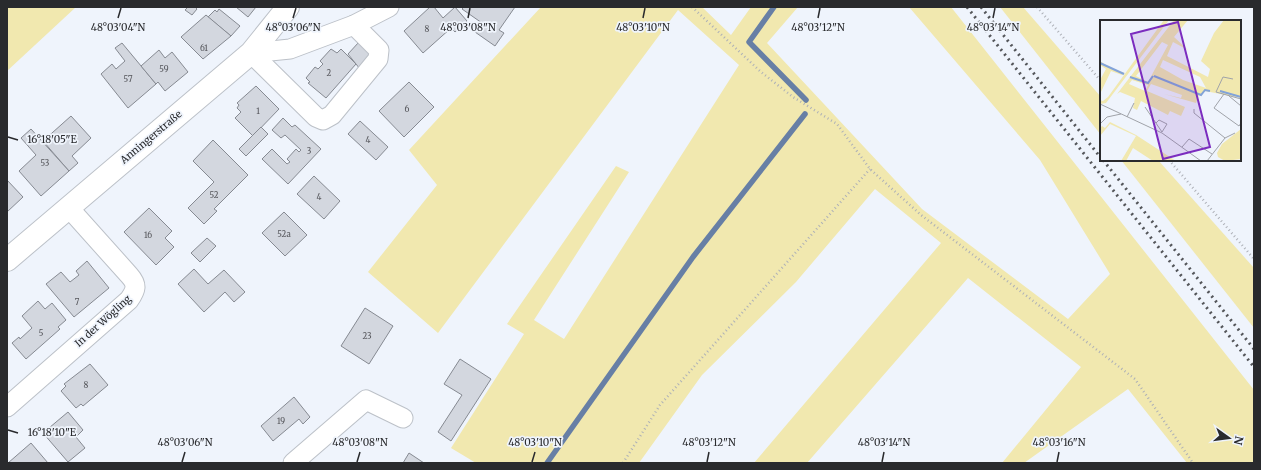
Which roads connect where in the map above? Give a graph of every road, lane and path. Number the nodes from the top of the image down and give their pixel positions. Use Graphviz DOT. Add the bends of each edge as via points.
graph roads {
  1 [pos="288,7"];
  2 [pos="389,7"];
  3 [pos="692,7"];
  4 [pos="1037,7"];
  5 [pos="354,25"];
  6 [pos="251,53"];
  7 [pos="1100,80"];
  8 [pos="1170,161"];
  9 [pos="870,169"];
  10 [pos="69,208"];
  11 [pos="1254,259"];
  12 [pos="7,260"];
  13 [pos="7,407"];
  14 [pos="403,418"];
  15 [pos="293,463"];
  16 [pos="623,463"];
  17 [pos="1193,463"];
  1 -- 6 [label="street, Anningerstraße"];
  2 -- 5 [label="street"];
  3 -- 9 [label="path" via="766,76 793,97 837,124"];
  4 -- 7 [label="path"];
  5 -- 6 [label="street" via="290,49"];
  5 -- 6 [label="street" via="379,50 378,59 332,115 323,120 316,117"];
  6 -- 10 [label="street, Anningerstraße"];
  8 -- 11 [label="path"];
  9 -- 16 [label="path" via="660,405"];
  9 -- 17 [label="path" via="921,215 1135,379"];
  10 -- 12 [label="street, Anningerstraße"];
  10 -- 13 [label="street, In der Wögling" via="130,275 136,288 129,300"];
  14 -- 15 [label="street" via="366,400"];
}
